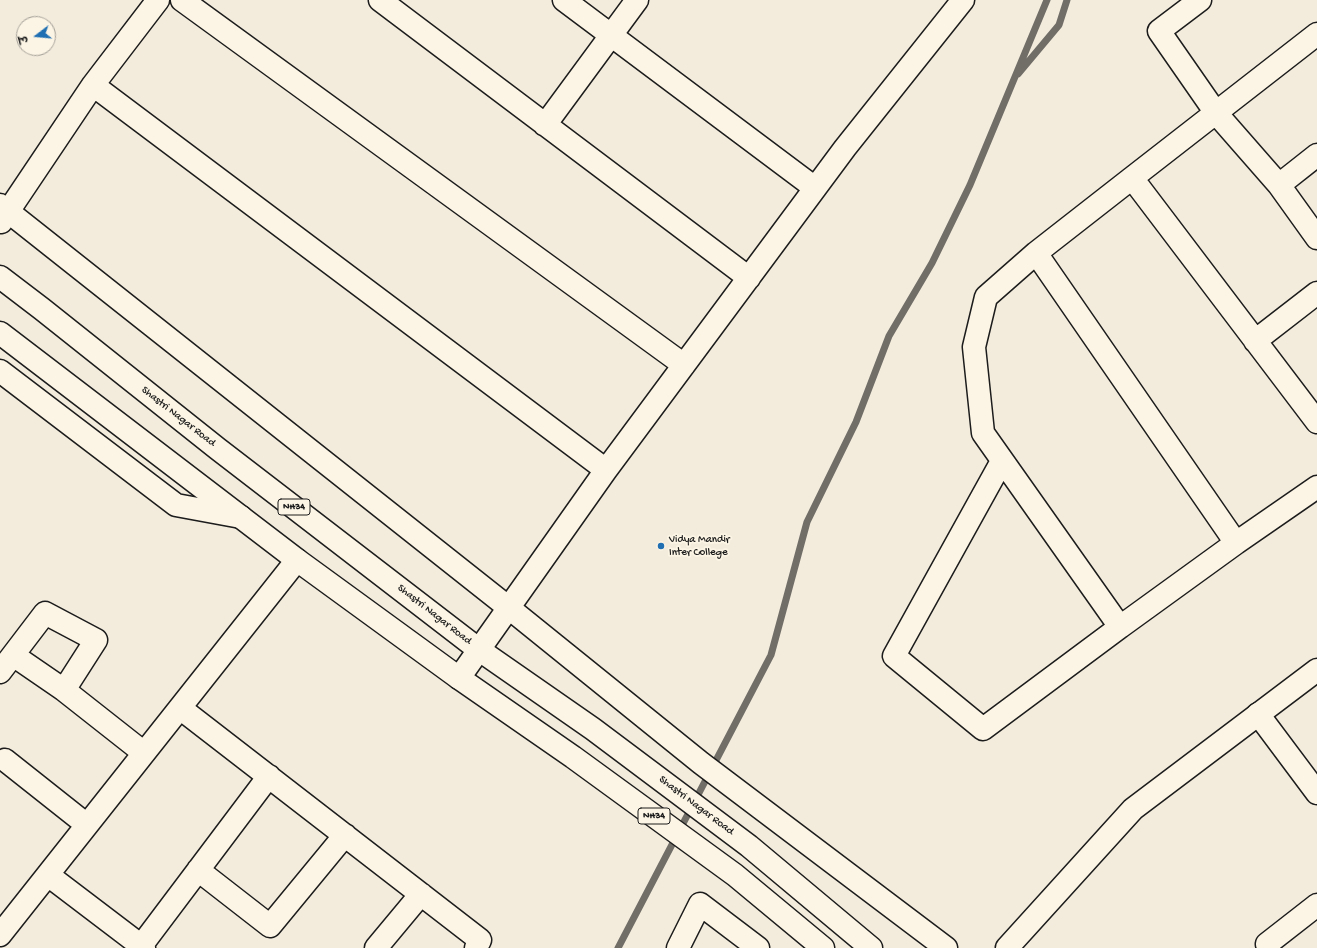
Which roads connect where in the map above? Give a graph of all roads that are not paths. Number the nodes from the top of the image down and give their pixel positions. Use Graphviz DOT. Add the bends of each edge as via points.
graph roads {
  1 [pos="158,0"];
  2 [pos="182,0"];
  3 [pos="380,0"];
  4 [pos="564,0"];
  5 [pos="637,0"];
  6 [pos="963,0"];
  7 [pos="1200,0"];
  8 [pos="1317,34"];
  9 [pos="611,35"];
  10 [pos="93,85"];
  11 [pos="1216,113"];
  12 [pos="545,125"];
  13 [pos="1317,155"];
  14 [pos="1132,178"];
  15 [pos="1279,185"];
  16 [pos="815,188"];
  17 [pos="3,213"];
  18 [pos="1317,238"];
  19 [pos="1036,253"];
  20 [pos="0,277"];
  21 [pos="748,278"];
  22 [pos="1317,293"];
  23 [pos="8,339"];
  24 [pos="1255,341"];
  25 [pos="684,365"];
  26 [pos="0,366"];
  27 [pos="0,370"];
  28 [pos="1317,422"];
  29 [pos="1002,461"];
  30 [pos="606,470"];
  31 [pos="1317,487"];
  32 [pos="241,517"];
  33 [pos="1236,543"];
  34 [pos="297,560"];
  35 [pos="509,608"];
  36 [pos="1120,627"];
  37 [pos="478,649"];
  38 [pos="13,655"];
  39 [pos="1317,670"];
  40 [pos="0,672"];
  41 [pos="459,678"];
  42 [pos="64,690"];
  43 [pos="180,708"];
  44 [pos="1258,714"];
  45 [pos="144,753"];
  46 [pos="2,762"];
  47 [pos="269,776"];
  48 [pos="1317,793"];
  49 [pos="87,825"];
  50 [pos="345,836"];
  51 [pos="198,870"];
  52 [pos="48,875"];
  53 [pos="421,894"];
  54 [pos="1317,904"];
  55 [pos="0,935"];
  56 [pos="1267,944"];
  57 [pos="0,945"];
  58 [pos="142,947"];
  59 [pos="4,948"];
  60 [pos="376,948"];
  61 [pos="476,948"];
  62 [pos="678,948"];
  63 [pos="758,948"];
  64 [pos="823,948"];
  65 [pos="871,948"];
  66 [pos="946,948"];
  67 [pos="1007,948"];
  1 -- 10 [label="main road"];
  2 -- 25 [label="main road"];
  3 -- 12 [label="main road"];
  4 -- 9 [label="main road"];
  5 -- 9 [label="main road"];
  6 -- 16 [label="main road"];
  7 -- 11 [label="main road" via="1159,31"];
  8 -- 11 [label="main road"];
  9 -- 12 [label="main road"];
  9 -- 16 [label="main road"];
  10 -- 17 [label="main road"];
  10 -- 30 [label="main road"];
  11 -- 14 [label="main road"];
  11 -- 15 [label="main road"];
  12 -- 21 [label="main road"];
  13 -- 15 [label="main road"];
  14 -- 19 [label="main road"];
  14 -- 24 [label="main road"];
  15 -- 18 [label="main road"];
  16 -- 21 [label="main road"];
  17 -- 35 [label="main road"];
  19 -- 29 [label="main road" via="986,297 974,347 982,433"];
  19 -- 33 [label="main road"];
  20 -- 37 [label="main road, Shastri Nagar Road / NH34"];
  21 -- 25 [label="main road"];
  22 -- 24 [label="main road"];
  23 -- 26 [label="main road"];
  23 -- 32 [label="main road, NH34"];
  24 -- 28 [label="main road"];
  25 -- 30 [label="main road"];
  27 -- 32 [label="main road" via="176,504"];
  29 -- 36 [label="main road"];
  29 -- 36 [label="main road" via="894,656 983,729"];
  30 -- 35 [label="main road"];
  31 -- 33 [label="main road"];
  32 -- 34 [label="main road, NH34"];
  33 -- 36 [label="main road"];
  34 -- 41 [label="main road, NH34"];
  34 -- 43 [label="main road"];
  35 -- 37 [label="main road"];
  35 -- 66 [label="main road" via="720,778"];
  37 -- 41 [label="main road"];
  37 -- 65 [label="main road, Shastri Nagar Road / NH34" via="593,729 749,846"];
  38 -- 40 [label="main road"];
  38 -- 42 [label="main road"];
  38 -- 42 [label="main road" via="45,613 96,640"];
  39 -- 44 [label="main road"];
  41 -- 64 [label="main road, NH34" via="735,875"];
  42 -- 45 [label="main road"];
  43 -- 45 [label="main road"];
  43 -- 47 [label="main road"];
  44 -- 48 [label="main road"];
  44 -- 67 [label="main road" via="1133,809"];
  45 -- 49 [label="main road"];
  46 -- 49 [label="main road"];
  47 -- 50 [label="main road"];
  47 -- 51 [label="main road"];
  49 -- 52 [label="main road"];
  50 -- 51 [label="main road" via="270,926"];
  50 -- 53 [label="main road"];
  51 -- 58 [label="main road"];
  52 -- 55 [label="main road"];
  52 -- 58 [label="main road"];
  53 -- 60 [label="main road"];
  53 -- 61 [label="main road" via="480,940"];
  54 -- 56 [label="main road"];
  57 -- 59 [label="main road"];
  62 -- 63 [label="main road" via="700,904"];
}
